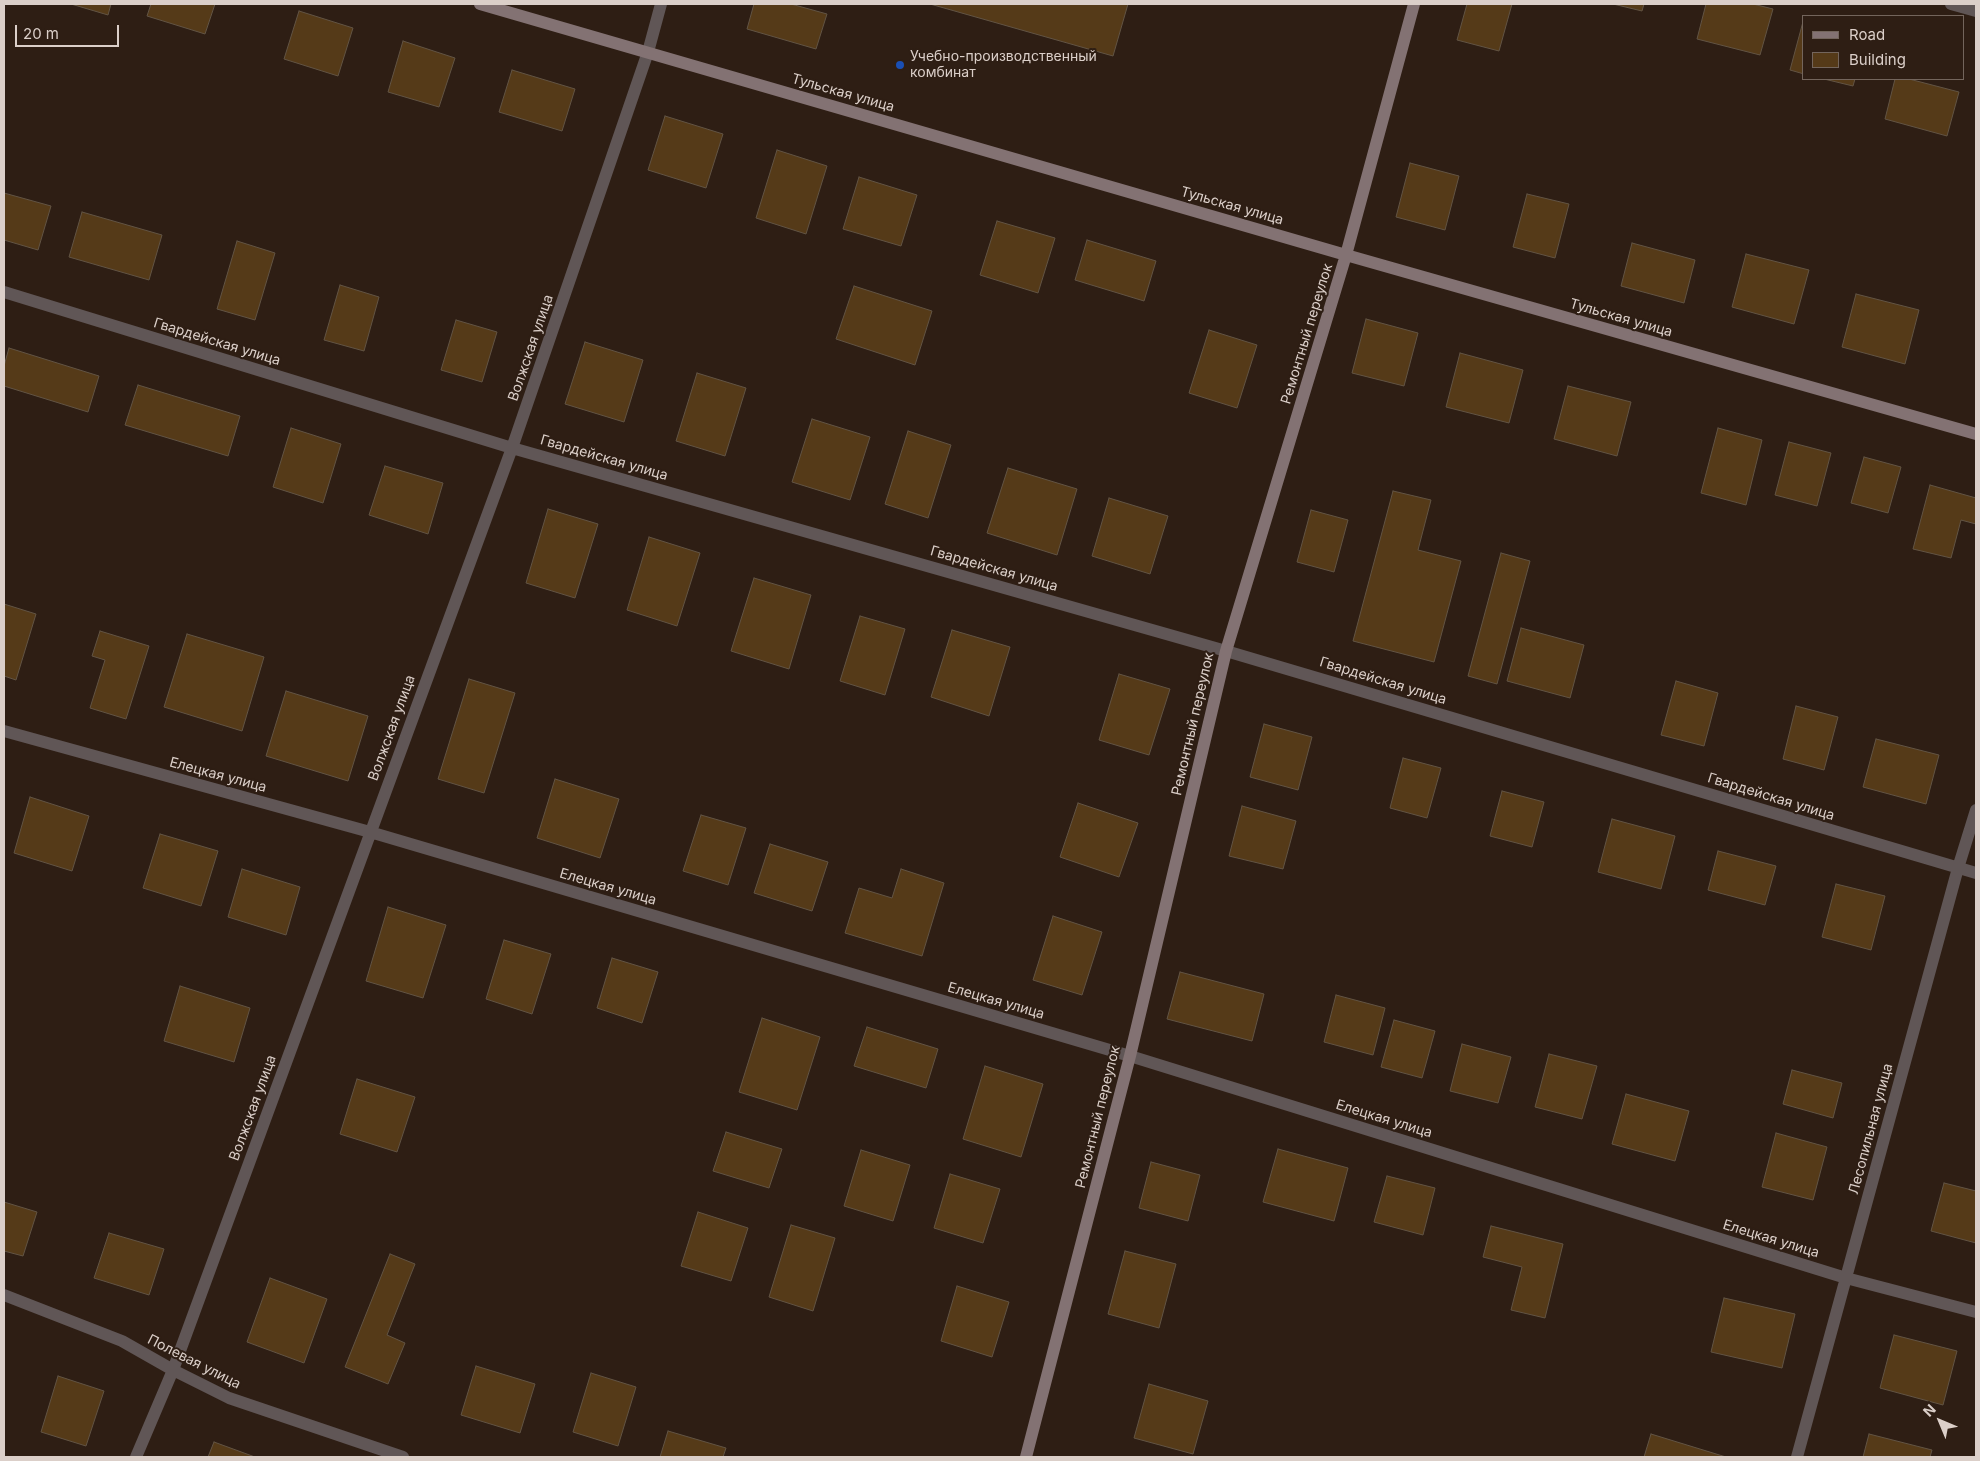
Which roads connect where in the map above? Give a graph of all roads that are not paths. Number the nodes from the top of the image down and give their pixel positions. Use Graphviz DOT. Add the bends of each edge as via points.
graph roads {
  1 [pos="480,4"];
  2 [pos="661,4"];
  3 [pos="1414,4"];
  4 [pos="1951,4"];
  5 [pos="1976,11"];
  6 [pos="648,52"];
  7 [pos="1346,255"];
  8 [pos="4,292"];
  9 [pos="1976,434"];
  10 [pos="512,448"];
  11 [pos="1226,650"];
  12 [pos="4,731"];
  13 [pos="1976,810"];
  14 [pos="370,832"];
  15 [pos="1958,868"];
  16 [pos="1976,873"];
  17 [pos="1130,1056"];
  18 [pos="1846,1278"];
  19 [pos="4,1295"];
  20 [pos="1976,1312"];
  21 [pos="172,1370"];
  22 [pos="136,1457"];
  23 [pos="403,1457"];
  24 [pos="1026,1457"];
  25 [pos="1797,1457"];
  1 -- 6 [label="main road, Тульская улица"];
  2 -- 6 [label="street, Волжская улица"];
  3 -- 7 [label="main road, Ремонтный переулок"];
  4 -- 5 [label="street"];
  6 -- 7 [label="main road, Тульская улица"];
  6 -- 10 [label="street, Волжская улица"];
  7 -- 9 [label="main road, Тульская улица"];
  7 -- 11 [label="main road, Ремонтный переулок"];
  8 -- 10 [label="street, Гвардейская улица"];
  10 -- 11 [label="street, Гвардейская улица"];
  10 -- 14 [label="street, Волжская улица"];
  11 -- 15 [label="street, Гвардейская улица"];
  11 -- 17 [label="main road, Ремонтный переулок"];
  12 -- 14 [label="street, Елецкая улица"];
  13 -- 15 [label="street, Лесопильная улица"];
  14 -- 17 [label="street, Елецкая улица"];
  14 -- 21 [label="street, Волжская улица"];
  15 -- 16 [label="street, Гвардейская улица"];
  15 -- 18 [label="street, Лесопильная улица"];
  17 -- 18 [label="street, Елецкая улица"];
  17 -- 24 [label="main road, Ремонтный переулок"];
  18 -- 20 [label="street, Елецкая улица"];
  18 -- 25 [label="street, Лесопильная улица"];
  19 -- 21 [label="street, Полевая улица" via="122,1341"];
  21 -- 22 [label="street, Волжская улица"];
  21 -- 23 [label="street, Полевая улица" via="228,1398"];
}
